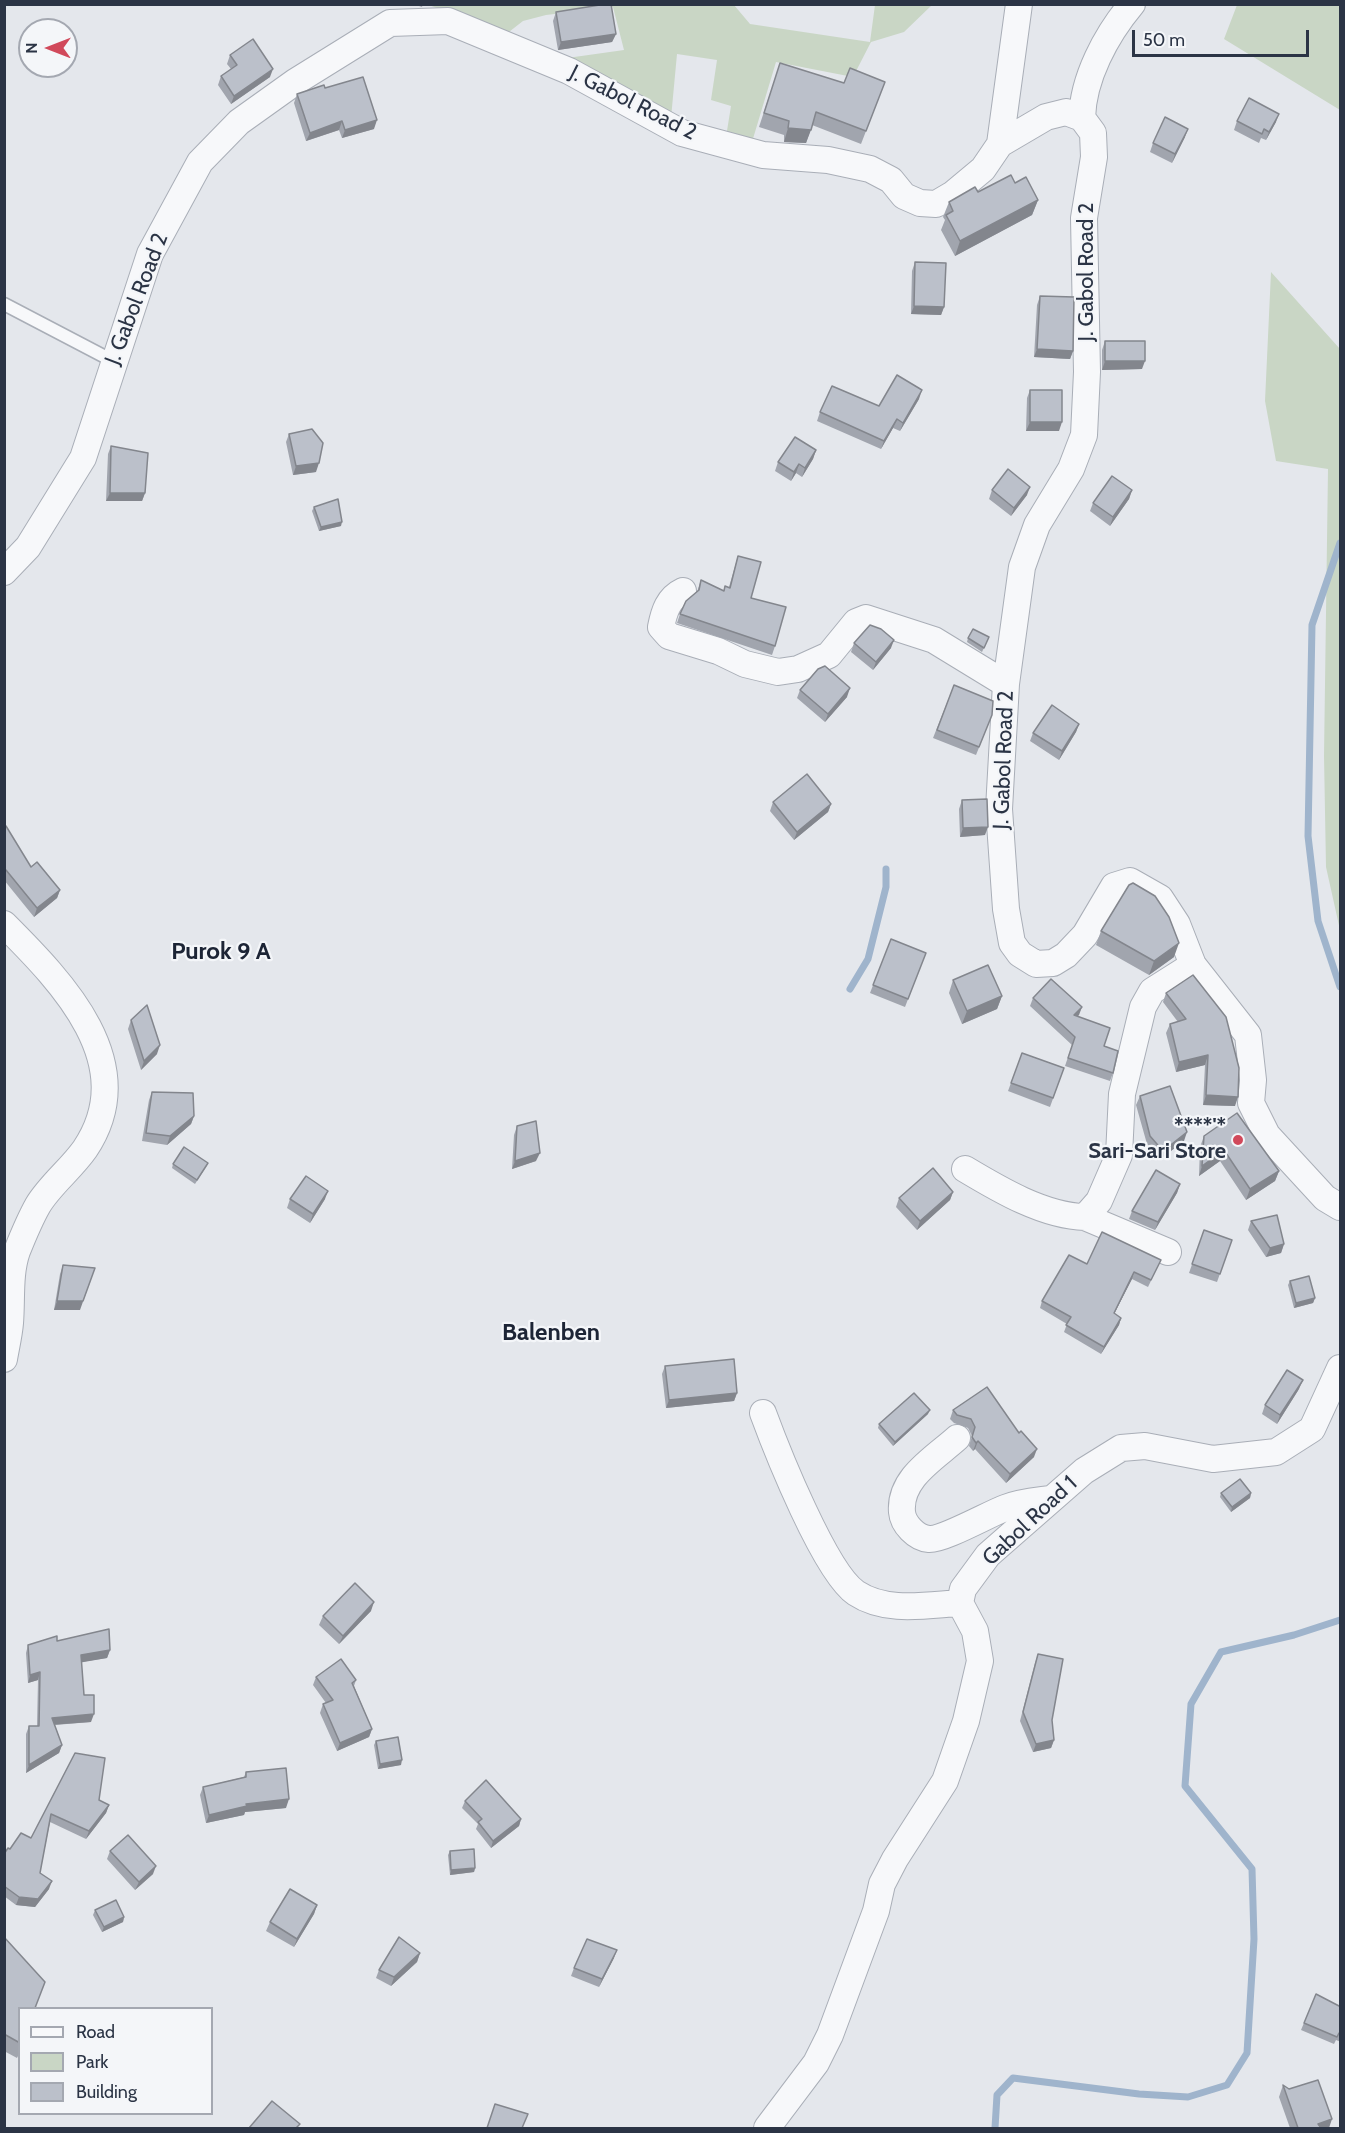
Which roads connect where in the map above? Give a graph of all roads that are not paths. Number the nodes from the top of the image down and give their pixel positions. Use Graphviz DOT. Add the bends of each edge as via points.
graph roads {
  1 [pos="1019,4"];
  2 [pos="1132,4"];
  3 [pos="1082,118"];
  4 [pos="1000,144"];
  5 [pos="4,304"];
  6 [pos="113,361"];
  7 [pos="4,572"];
  8 [pos="683,591"];
  9 [pos="1006,684"];
  10 [pos="4,924"];
  11 [pos="1193,965"];
  12 [pos="965,1169"];
  13 [pos="1341,1207"];
  14 [pos="1085,1217"];
  15 [pos="1168,1252"];
  16 [pos="4,1359"];
  17 [pos="1341,1368"];
  18 [pos="763,1413"];
  19 [pos="957,1438"];
  20 [pos="1050,1499"];
  21 [pos="960,1603"];
  22 [pos="767,2128"];
  1 -- 4 [label="street"];
  2 -- 3 [label="street" via="1091,72 1082,98"];
  3 -- 4 [label="street, J. Gabol Road 2" via="1066,112 1046,117"];
  3 -- 9 [label="street, J. Gabol Road 2" via="1093,133 1094,157 1084,218 1084,435 1071,469 1037,525 1022,567"];
  4 -- 6 [label="street, J. Gabol Road 2" via="971,182 936,204 920,203 904,196 891,180 870,169 828,160 763,155 682,133 569,71 448,21 390,23 239,122 200,162 150,254"];
  5 -- 6 [label="lane"];
  6 -- 7 [label="street, J. Gabol Road 2" via="83,458 28,547"];
  8 -- 9 [label="street" via="674,595 664,611 661,627 669,636 745,664 778,672 798,669 829,655 856,622 866,618 934,640"];
  9 -- 11 [label="street, J. Gabol Road 2" via="999,809 1012,943 1020,954 1036,964 1053,963 1085,935 1114,886 1130,881 1149,890 1170,910"];
  10 -- 16 [label="street" via="59,984 89,1028 103,1060 107,1090 101,1118 85,1149 39,1204 16,1252"];
  11 -- 13 [label="street, J. Gabol Road 2" via="1248,1035 1253,1080 1251,1103 1259,1121 1325,1197"];
  11 -- 14 [label="street" via="1152,991 1143,1007 1122,1094 1119,1155 1099,1201"];
  12 -- 14 [label="street" via="1039,1206"];
  14 -- 15 [label="street"];
  17 -- 20 [label="street, Gabol Road 1" via="1312,1429 1276,1452 1213,1459 1144,1446 1121,1448"];
  18 -- 21 [label="street" via="783,1467 819,1538 855,1592 897,1606"];
  19 -- 20 [label="street" via="916,1473 904,1495 902,1520 915,1533 929,1539 944,1536 1023,1502"];
  20 -- 21 [label="street, Gabol Road 1" via="988,1555 963,1589"];
  21 -- 22 [label="street" via="975,1631 980,1661 966,1721 945,1781 882,1884 876,1911 830,2036 816,2063"];
}
